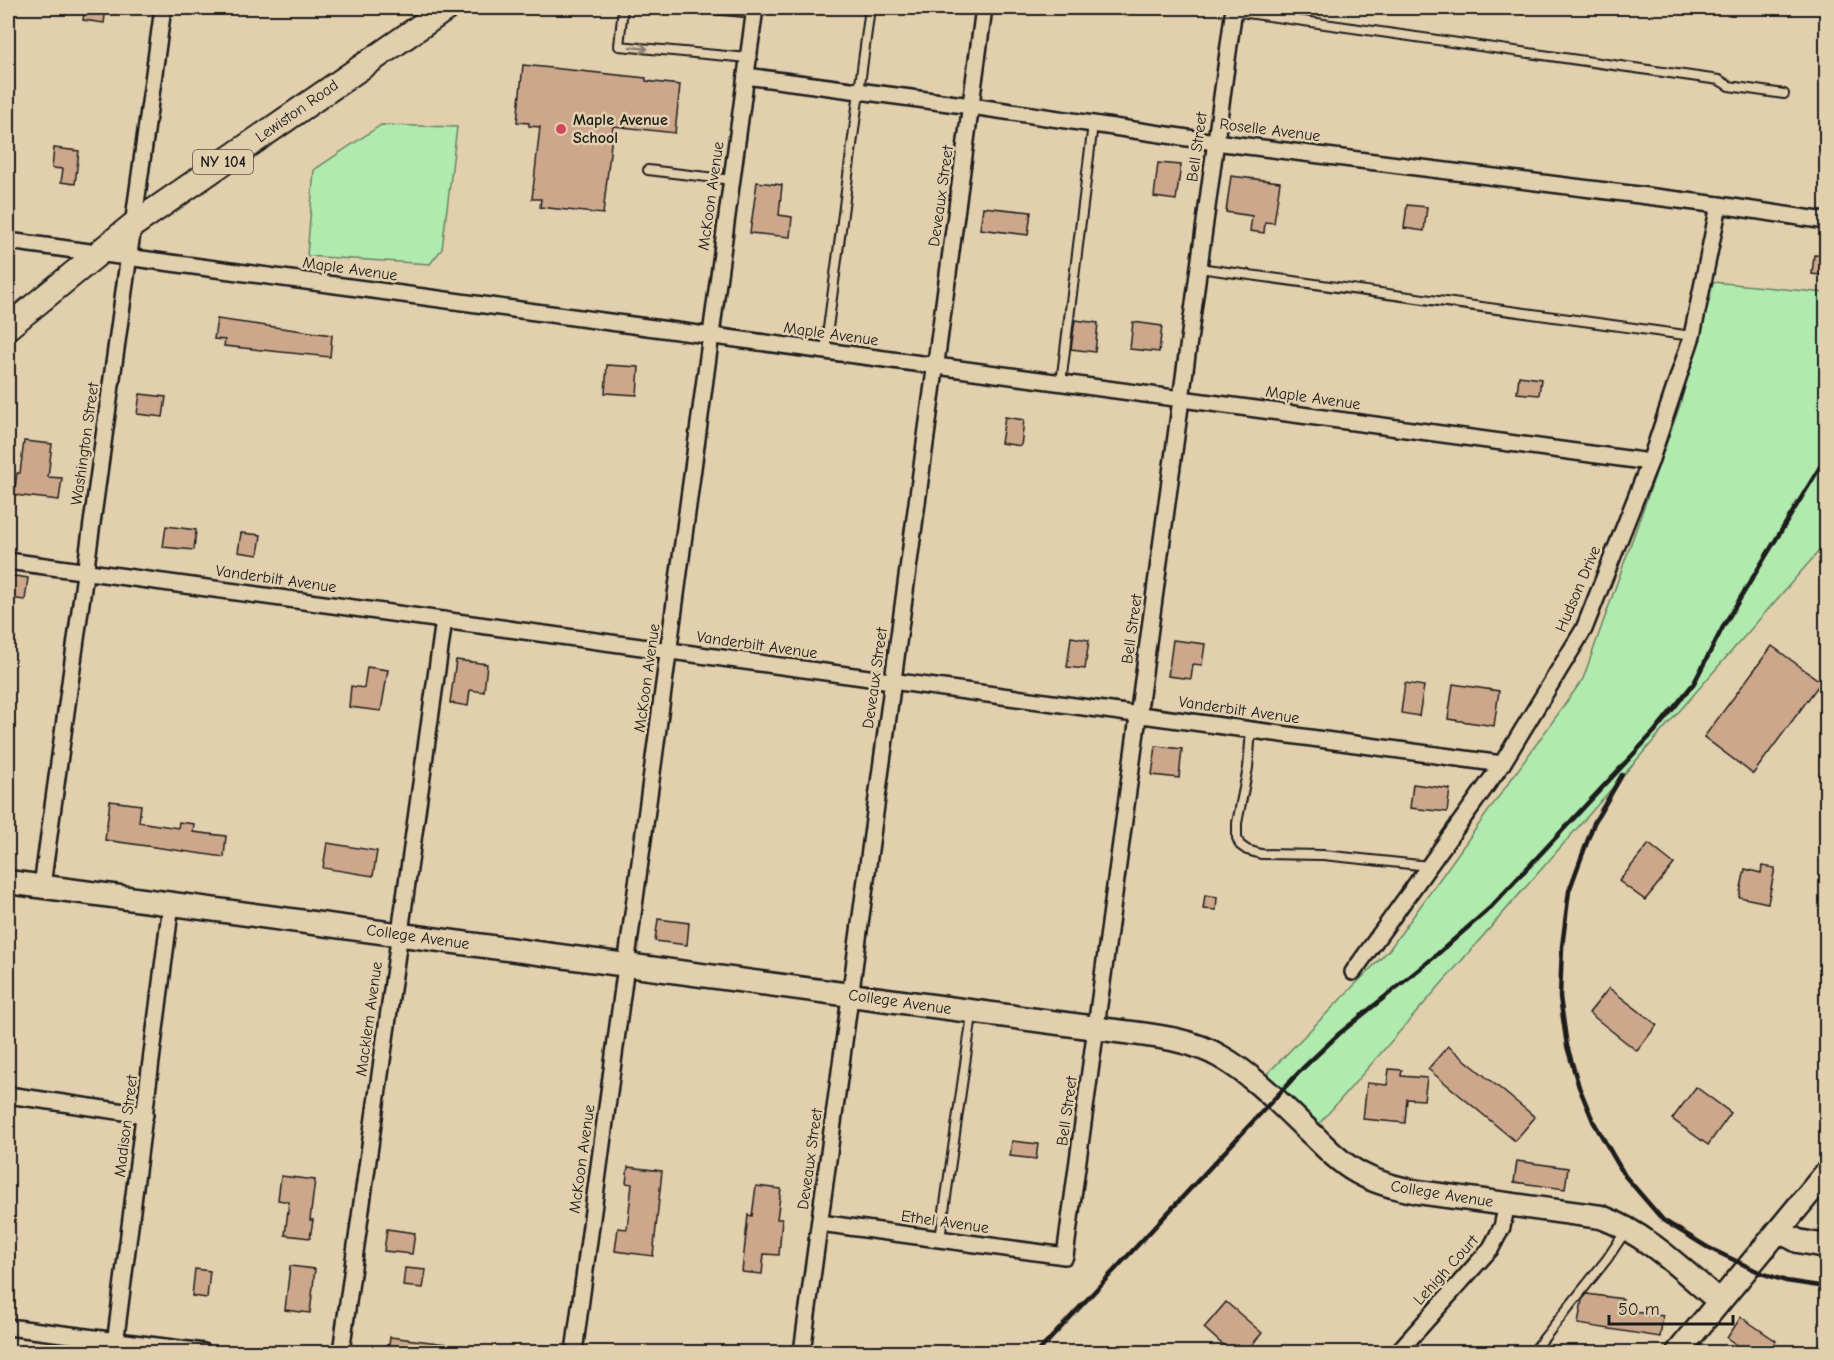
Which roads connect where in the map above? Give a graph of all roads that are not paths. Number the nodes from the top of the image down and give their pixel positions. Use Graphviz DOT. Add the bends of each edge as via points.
graph roads {
  1 [pos="163,8"];
  2 [pos="447,8"];
  3 [pos="623,8"];
  4 [pos="701,8"];
  5 [pos="870,8"];
  6 [pos="984,8"];
  7 [pos="1233,9"];
  8 [pos="754,10"];
  9 [pos="748,58"];
  10 [pos="746,76"];
  11 [pos="858,91"];
  12 [pos="1784,94"];
  13 [pos="971,106"];
  14 [pos="1093,124"];
  15 [pos="1215,142"];
  16 [pos="648,170"];
  17 [pos="732,180"];
  18 [pos="1719,205"];
  19 [pos="1827,221"];
  20 [pos="133,225"];
  21 [pos="8,241"];
  22 [pos="97,253"];
  23 [pos="129,257"];
  24 [pos="1198,268"];
  25 [pos="8,327"];
  26 [pos="711,336"];
  27 [pos="1692,336"];
  28 [pos="825,351"];
  29 [pos="936,366"];
  30 [pos="1061,383"];
  31 [pos="1181,399"];
  32 [pos="1650,462"];
  33 [pos="8,561"];
  34 [pos="85,571"];
  35 [pos="444,620"];
  36 [pos="669,651"];
  37 [pos="893,681"];
  38 [pos="1138,715"];
  39 [pos="1251,730"];
  40 [pos="1502,764"];
  41 [pos="1429,866"];
  42 [pos="8,882"];
  43 [pos="42,886"];
  44 [pos="171,904"];
  45 [pos="399,934"];
  46 [pos="626,965"];
  47 [pos="1353,972"];
  48 [pos="850,995"];
  49 [pos="972,1012"];
  50 [pos="1096,1028"];
  51 [pos="8,1095"];
  52 [pos="145,1115"];
  53 [pos="1827,1173"];
  54 [pos="1508,1204"];
  55 [pos="820,1223"];
  56 [pos="1627,1229"];
  57 [pos="1779,1231"];
  58 [pos="940,1239"];
  59 [pos="1827,1246"];
  60 [pos="1065,1256"];
  61 [pos="1719,1301"];
  62 [pos="8,1327"];
  63 [pos="115,1346"];
  64 [pos="204,1353"];
  65 [pos="341,1353"];
  66 [pos="574,1353"];
  67 [pos="802,1353"];
  68 [pos="1398,1353"];
  69 [pos="1533,1353"];
  70 [pos="1678,1353"];
  1 -- 20 [label="street, Washington Street"];
  2 -- 20 [label="main road, Lewiston Road / NY 104"];
  3 -- 9 [label="lane, one-way" via="619,46"];
  4 -- 8 [label="lane"];
  5 -- 11 [label="lane"];
  6 -- 13 [label="street, Deveaux Street"];
  7 -- 12 [label="lane" via="1707,78 1729,86"];
  7 -- 15 [label="street, Bell Street"];
  8 -- 9 [label="street, McKoon Avenue"];
  9 -- 10 [label="street, McKoon Avenue"];
  10 -- 11 [label="street, Roselle Avenue"];
  10 -- 17 [label="street, McKoon Avenue"];
  11 -- 13 [label="street, Roselle Avenue"];
  11 -- 28 [label="lane"];
  13 -- 14 [label="street, Roselle Avenue"];
  13 -- 29 [label="street, Deveaux Street"];
  14 -- 15 [label="street, Roselle Avenue"];
  14 -- 30 [label="lane"];
  15 -- 18 [label="street, Roselle Avenue"];
  15 -- 24 [label="street, Bell Street"];
  16 -- 17 [label="lane"];
  17 -- 26 [label="street, McKoon Avenue"];
  18 -- 19 [label="street, Roselle Avenue"];
  18 -- 27 [label="street, Hudson Drive"];
  20 -- 22 [label="main road, Lewiston Road / NY 104"];
  20 -- 23 [label="street, Washington Street"];
  21 -- 22 [label="street, Maple Avenue"];
  22 -- 23 [label="street, Maple Avenue"];
  22 -- 25 [label="main road, Lewiston Road / NY 104"];
  23 -- 26 [label="street, Maple Avenue"];
  23 -- 34 [label="street, Washington Street"];
  24 -- 27 [label="lane"];
  24 -- 31 [label="street, Bell Street"];
  26 -- 28 [label="street, Maple Avenue"];
  26 -- 36 [label="street, McKoon Avenue"];
  27 -- 32 [label="street, Hudson Drive"];
  28 -- 29 [label="street, Maple Avenue"];
  29 -- 30 [label="street, Maple Avenue"];
  29 -- 37 [label="street, Deveaux Street"];
  30 -- 31 [label="street, Maple Avenue"];
  31 -- 32 [label="street, Maple Avenue"];
  31 -- 38 [label="street, Bell Street"];
  32 -- 40 [label="street, Hudson Drive" via="1584,629"];
  33 -- 34 [label="street, Vanderbilt Avenue"];
  34 -- 35 [label="street, Vanderbilt Avenue"];
  34 -- 43 [label="street, Washington Street"];
  35 -- 36 [label="street, Vanderbilt Avenue"];
  35 -- 45 [label="street, Macklem Avenue"];
  36 -- 37 [label="street, Vanderbilt Avenue"];
  36 -- 46 [label="street, McKoon Avenue"];
  37 -- 38 [label="street, Vanderbilt Avenue"];
  37 -- 48 [label="street, Deveaux Street"];
  38 -- 39 [label="street, Vanderbilt Avenue"];
  38 -- 50 [label="street, Bell Street"];
  39 -- 40 [label="street, Vanderbilt Avenue"];
  39 -- 41 [label="lane" via="1237,823 1240,845 1261,854 1323,855"];
  40 -- 41 [label="street, Hudson Drive"];
  41 -- 47 [label="street, Hudson Drive"];
  42 -- 43 [label="main road, College Avenue"];
  43 -- 44 [label="main road, College Avenue"];
  44 -- 45 [label="main road, College Avenue"];
  44 -- 52 [label="street, Madison Street"];
  45 -- 46 [label="main road, College Avenue"];
  45 -- 65 [label="street, Macklem Avenue"];
  46 -- 48 [label="main road, College Avenue"];
  46 -- 66 [label="street, McKoon Avenue"];
  48 -- 49 [label="main road, College Avenue"];
  48 -- 55 [label="street, Deveaux Street"];
  49 -- 50 [label="main road, College Avenue"];
  49 -- 58 [label="lane"];
  50 -- 54 [label="main road, College Avenue" via="1191,1044 1219,1055 1255,1081 1339,1160 1374,1181 1418,1192"];
  50 -- 60 [label="street, Bell Street"];
  51 -- 52 [label="street"];
  52 -- 63 [label="street, Madison Street"];
  53 -- 57 [label="main road"];
  54 -- 56 [label="main road, College Avenue" via="1600,1217"];
  54 -- 68 [label="street, Lehigh Court" via="1491,1248"];
  55 -- 58 [label="street, Ethel Avenue"];
  55 -- 67 [label="street, Deveaux Street"];
  56 -- 61 [label="main road, College Avenue"];
  56 -- 69 [label="lane"];
  57 -- 59 [label="main road" via="1798,1241"];
  57 -- 61 [label="main road"];
  58 -- 60 [label="street, Ethel Avenue"];
  61 -- 70 [label="main road"];
  62 -- 63 [label="street"];
  63 -- 64 [label="street"];
}
